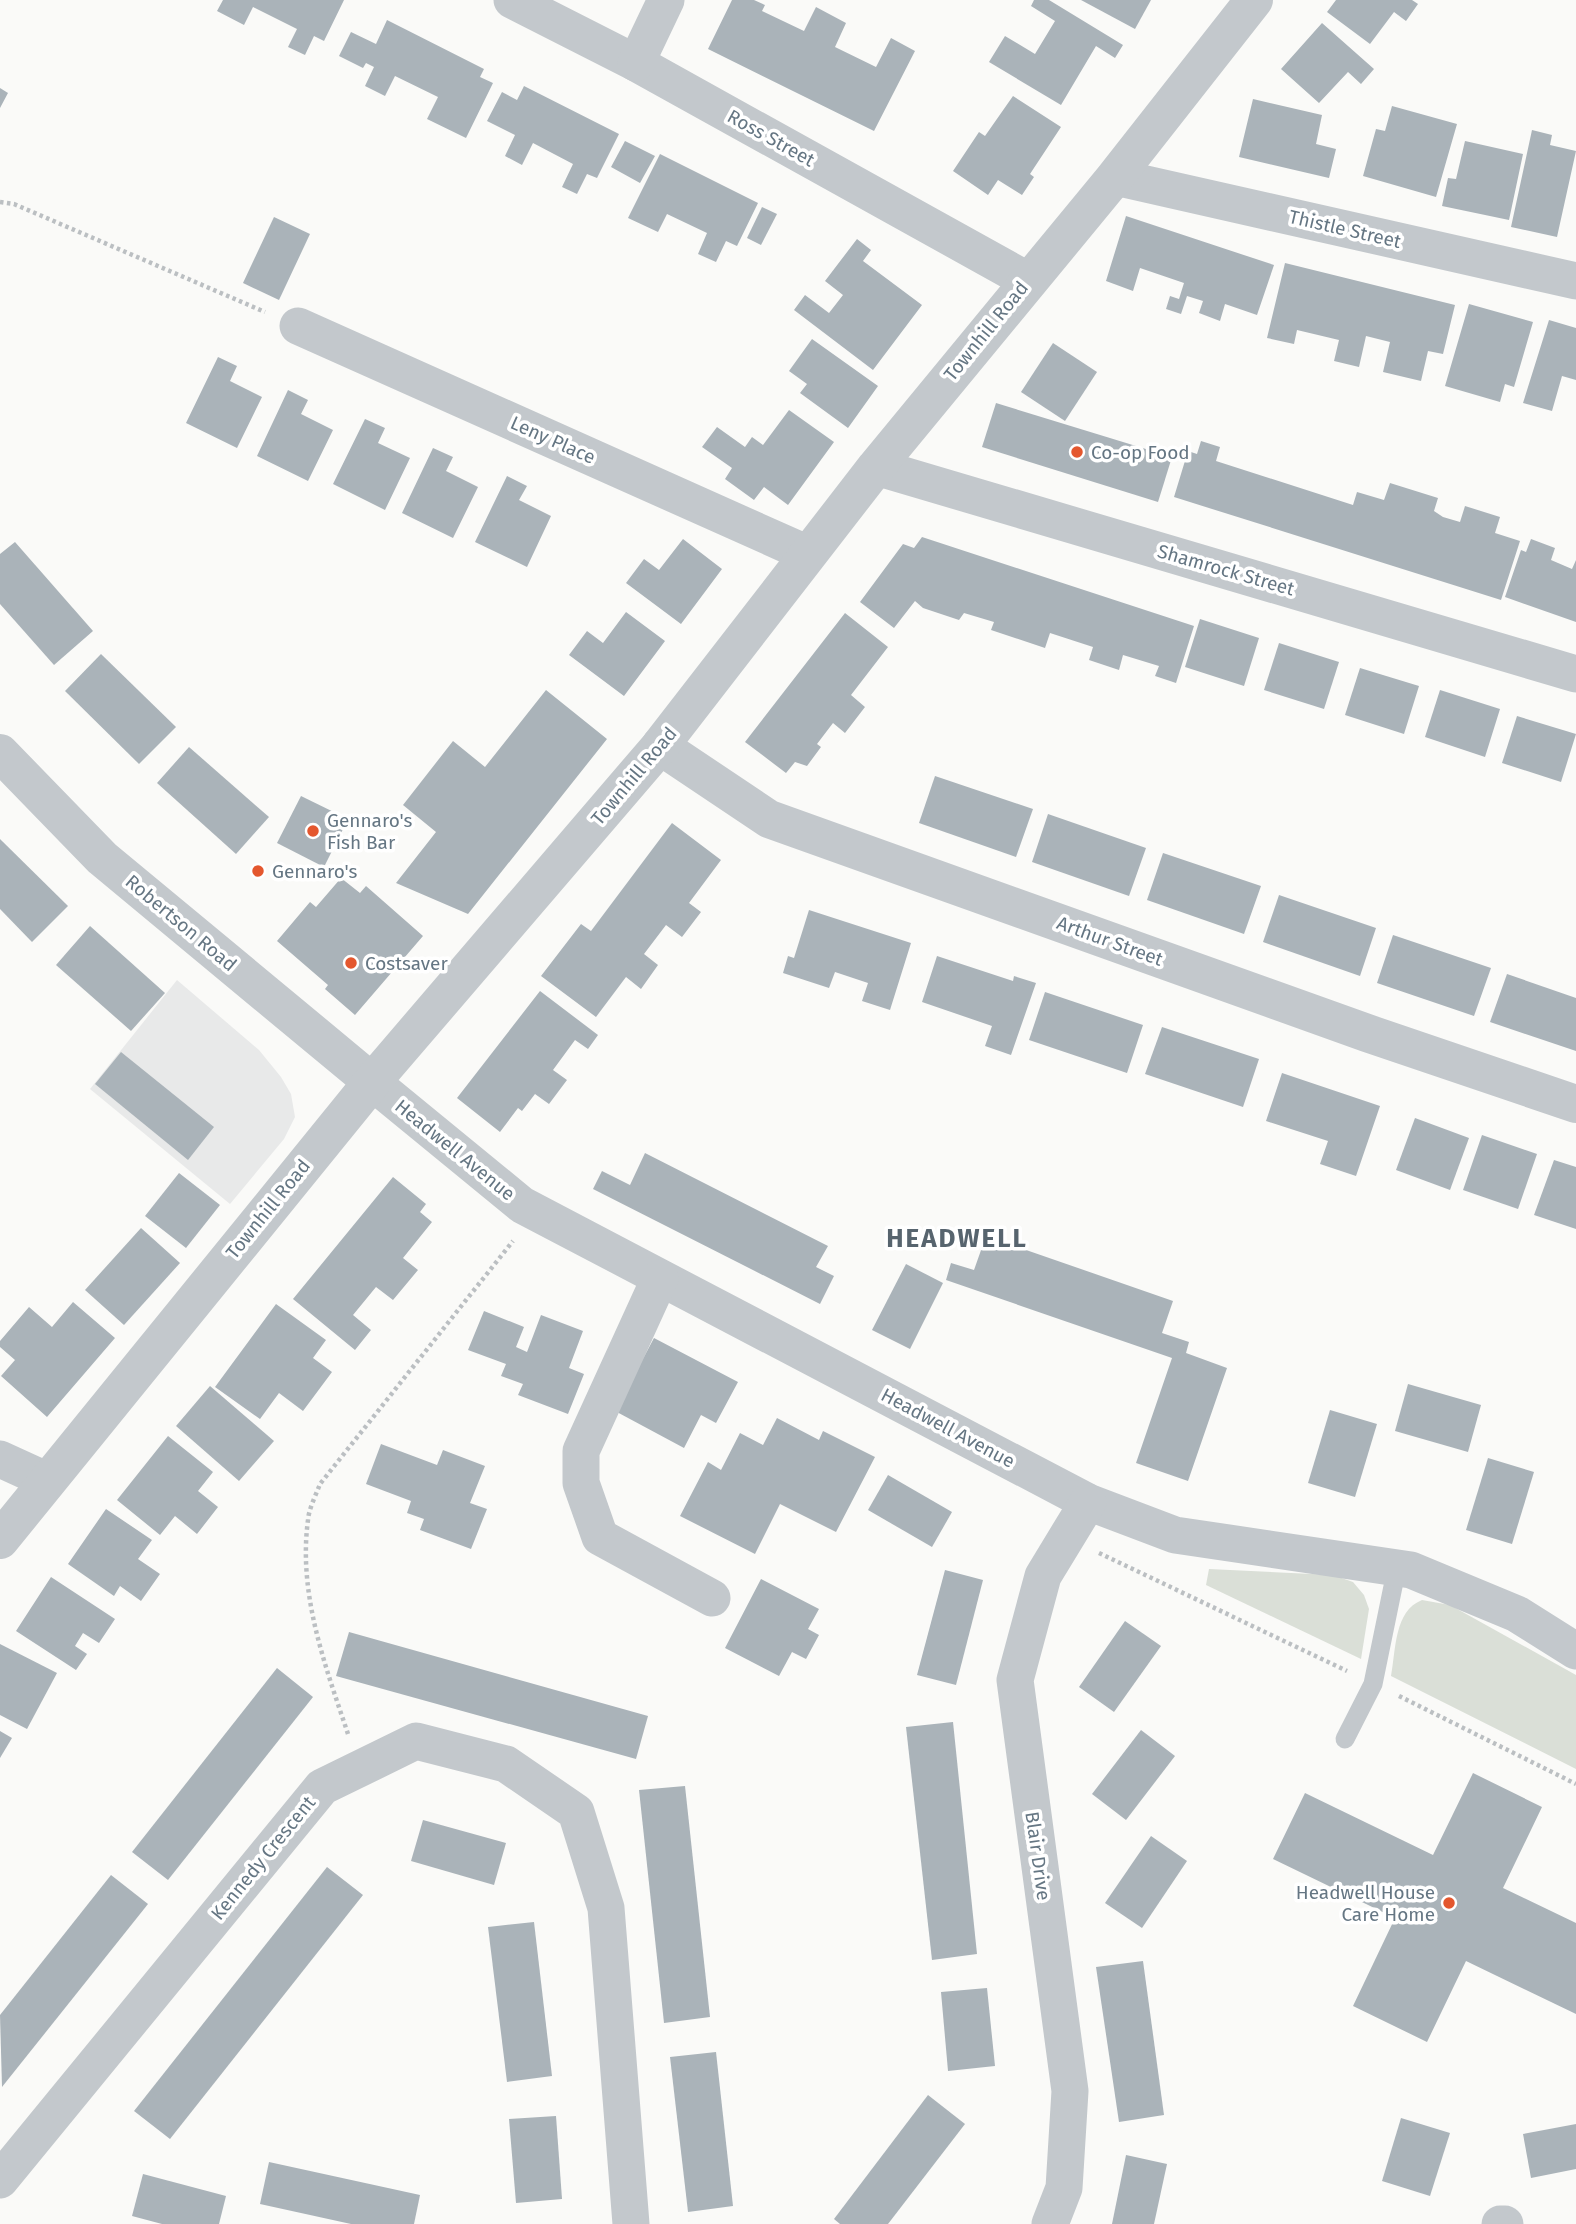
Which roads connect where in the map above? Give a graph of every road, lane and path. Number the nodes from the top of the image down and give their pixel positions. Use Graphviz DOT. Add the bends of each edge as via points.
graph roads {
  1 [pos="512,0"];
  2 [pos="666,0"];
  3 [pos="1254,0"];
  4 [pos="636,63"];
  5 [pos="1115,177"];
  6 [pos="0,202"];
  7 [pos="1027,280"];
  8 [pos="1576,281"];
  9 [pos="298,326"];
  10 [pos="876,467"];
  11 [pos="808,554"];
  12 [pos="1576,674"];
  13 [pos="660,746"];
  14 [pos="0,753"];
  15 [pos="372,1082"];
  16 [pos="1576,1104"];
  17 [pos="536,1212"];
  18 [pos="660,1278"];
  19 [pos="0,1459"];
  20 [pos="46,1480"];
  21 [pos="1088,1502"];
  22 [pos="1066,1537"];
  23 [pos="0,1540"];
  24 [pos="1397,1567"];
  25 [pos="712,1598"];
  26 [pos="1576,1651"];
  27 [pos="1374,1684"];
  28 [pos="1345,1740"];
  29 [pos="360,1768"];
  30 [pos="1576,1784"];
  31 [pos="0,2180"];
  32 [pos="631,2224"];
  33 [pos="1050,2224"];
  1 -- 4 [label="street, Ross Street"];
  2 -- 4 [label="street"];
  3 -- 5 [label="street, Townhill Road"];
  4 -- 7 [label="street, Ross Street"];
  5 -- 7 [label="street, Townhill Road"];
  5 -- 8 [label="street, Thistle Street"];
  6 -- 9 [label="path" via="14,204"];
  7 -- 10 [label="street, Townhill Road"];
  9 -- 11 [label="street, Leny Place"];
  10 -- 11 [label="street, Townhill Road"];
  10 -- 12 [label="street, Shamrock Street"];
  11 -- 13 [label="street, Townhill Road"];
  13 -- 15 [label="street, Townhill Road"];
  13 -- 16 [label="street, Arthur Street" via="769,819"];
  14 -- 15 [label="street, Robertson Road" via="102,858"];
  15 -- 17 [label="street, Headwell Avenue"];
  15 -- 20 [label="street, Townhill Road"];
  17 -- 18 [label="street, Headwell Avenue"];
  17 -- 29 [label="path" via="320,1484 308,1517 306,1572 318,1645"];
  18 -- 21 [label="street, Headwell Avenue"];
  18 -- 25 [label="street" via="581,1451 580,1483 600,1536"];
  19 -- 20 [label="street"];
  20 -- 23 [label="street, Townhill Road"];
  21 -- 22 [label="street, Blair Drive"];
  21 -- 24 [label="street, Headwell Avenue" via="1175,1535"];
  22 -- 27 [label="path"];
  22 -- 33 [label="street, Blair Drive" via="1043,1576 1015,1680 1070,2091 1064,2188"];
  24 -- 26 [label="street, Headwell Avenue" via="1517,1614"];
  24 -- 27 [label="lane"];
  27 -- 28 [label="lane"];
  27 -- 30 [label="path"];
  29 -- 31 [label="street, Kennedy Crescent" via="322,1787"];
  29 -- 32 [label="street, Kennedy Crescent" via="416,1741 506,1764 576,1812 606,1908"];
}
